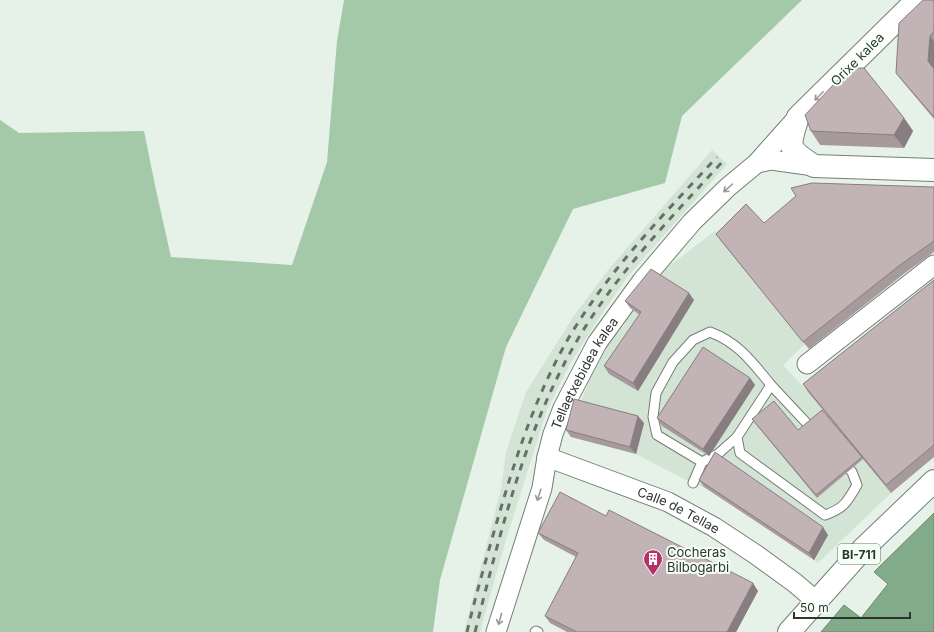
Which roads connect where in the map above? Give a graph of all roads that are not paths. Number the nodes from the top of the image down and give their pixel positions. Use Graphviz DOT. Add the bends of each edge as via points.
graph roads {
  1 [pos="916,0"];
  2 [pos="798,117"];
  3 [pos="757,163"];
  4 [pos="814,166"];
  5 [pos="934,170"];
  6 [pos="934,265"];
  7 [pos="806,364"];
  8 [pos="771,386"];
  9 [pos="737,437"];
  10 [pos="820,438"];
  11 [pos="836,455"];
  12 [pos="547,457"];
  13 [pos="702,462"];
  14 [pos="934,481"];
  15 [pos="693,483"];
  16 [pos="816,601"];
  17 [pos="496,632"];
  18 [pos="535,632"];
  19 [pos="538,632"];
  20 [pos="789,632"];
  1 -- 2 [label="main road, Orixe kalea, one-way"];
  2 -- 3 [label="street, Orixe kalea"];
  2 -- 4 [label="main road, Orixe kalea" via="791,137 793,151"];
  3 -- 4 [label="street" via="771,160"];
  3 -- 12 [label="street, Tellaetxebidea kalea, one-way" via="692,222 642,281 596,343 563,408"];
  4 -- 5 [label="main road"];
  6 -- 7 [label="street"];
  8 -- 9 [label="lane"];
  8 -- 10 [label="lane"];
  8 -- 13 [label="lane" via="744,352 721,336 710,332 693,340 673,362 656,393 653,417 658,435"];
  9 -- 11 [label="lane" via="740,453 825,515 838,510 857,485 852,472"];
  9 -- 13 [label="lane" via="718,454"];
  12 -- 16 [label="street, Calle de Tellae" via="668,502 714,527 755,554"];
  12 -- 17 [label="street, Tellaetxebidea kalea, one-way" via="542,488"];
  13 -- 15 [label="lane"];
  14 -- 16 [label="main road, BI-711" via="863,549"];
  16 -- 20 [label="main road, BI-711"];
  18 -- 19 [label="lane"];
}
